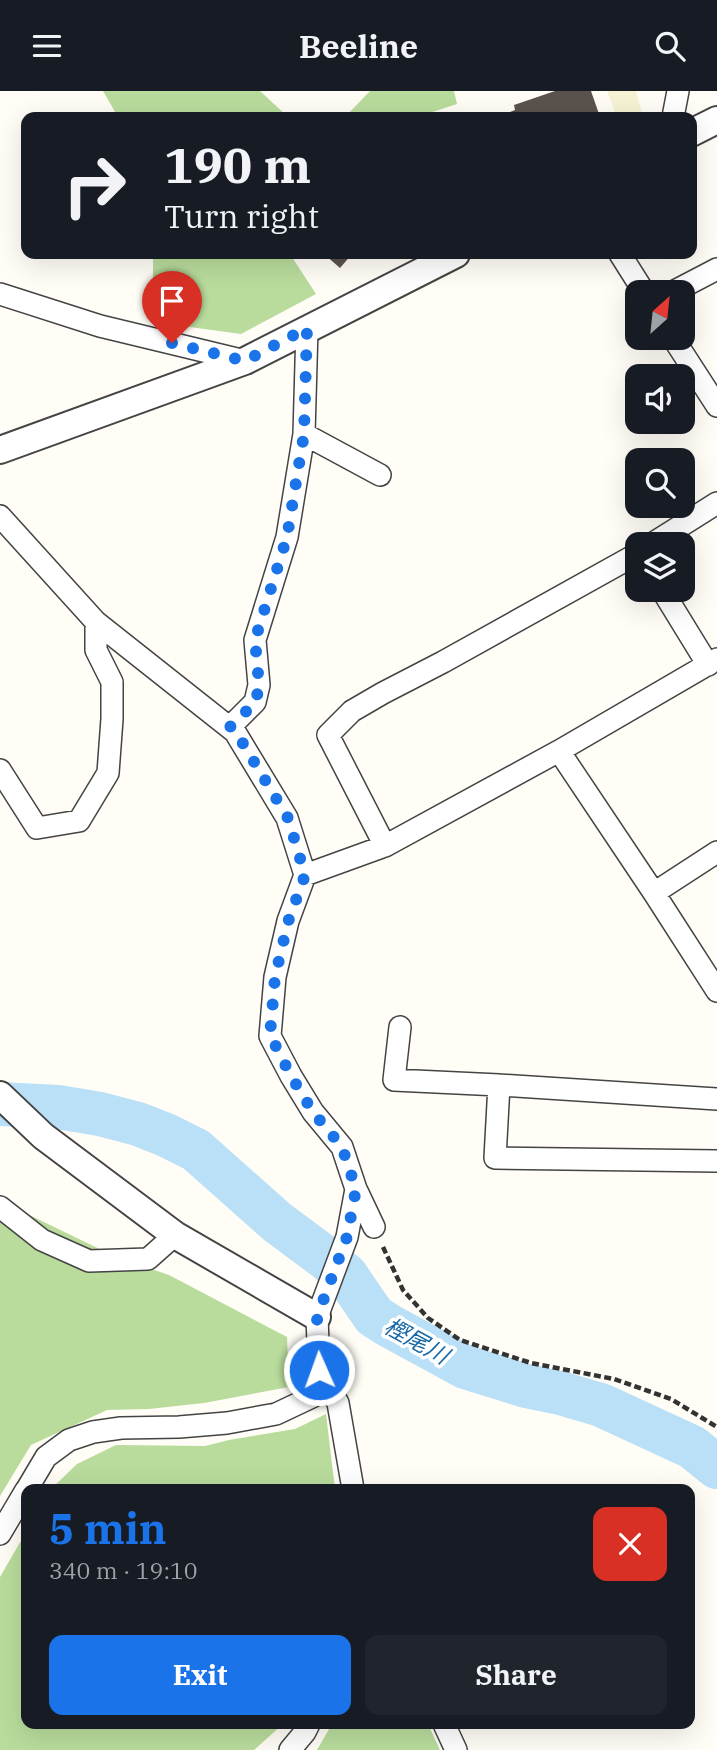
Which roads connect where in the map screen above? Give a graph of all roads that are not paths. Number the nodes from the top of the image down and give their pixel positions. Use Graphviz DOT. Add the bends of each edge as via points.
graph roads {
  1 [pos="678,91"];
  2 [pos="674,112"];
  3 [pos="717,120"];
  4 [pos="697,130"];
  5 [pos="446,259"];
  6 [pos="623,259"];
  7 [pos="717,269"];
  8 [pos="636,280"];
  9 [pos="695,280"];
  10 [pos="0,294"];
  11 [pos="307,328"];
  12 [pos="681,350"];
  13 [pos="245,361"];
  14 [pos="717,406"];
  15 [pos="304,434"];
  16 [pos="0,450"];
  17 [pos="380,475"];
  18 [pos="717,503"];
  19 [pos="0,516"];
  20 [pos="671,532"];
  21 [pos="625,561"];
  22 [pos="670,602"];
  23 [pos="96,622"];
  24 [pos="712,662"];
  25 [pos="230,727"];
  26 [pos="559,751"];
  27 [pos="0,770"];
  28 [pos="385,846"];
  29 [pos="717,852"];
  30 [pos="305,875"];
  31 [pos="654,893"];
  32 [pos="717,991"];
  33 [pos="400,1027"];
  34 [pos="499,1085"];
  35 [pos="0,1095"];
  36 [pos="717,1100"];
  37 [pos="717,1161"];
  38 [pos="356,1189"];
  39 [pos="0,1207"];
  40 [pos="374,1227"];
  41 [pos="174,1235"];
  42 [pos="317,1317"];
  43 [pos="319,1370"];
  44 [pos="30,1484"];
  45 [pos="352,1484"];
  46 [pos="21,1498"];
  47 [pos="0,1534"];
  48 [pos="306,1729"];
  49 [pos="446,1729"];
  50 [pos="290,1750"];
  51 [pos="456,1750"];
  1 -- 2 [label="street"];
  3 -- 4 [label="street"];
  5 -- 11 [label="street"];
  6 -- 8 [label="street"];
  7 -- 9 [label="street"];
  10 -- 13 [label="street" via="100,326"];
  11 -- 13 [label="street"];
  11 -- 15 [label="street"];
  12 -- 14 [label="street"];
  13 -- 16 [label="street"];
  15 -- 17 [label="street"];
  15 -- 25 [label="street" via="287,537 255,640 256,702"];
  18 -- 20 [label="street"];
  19 -- 23 [label="street"];
  21 -- 28 [label="street" via="352,711 328,735"];
  22 -- 24 [label="street"];
  23 -- 25 [label="street"];
  23 -- 27 [label="street" via="96,650 112,681 108,773 79,821 37,828"];
  24 -- 26 [label="street"];
  25 -- 30 [label="street" via="288,818"];
  26 -- 28 [label="street"];
  26 -- 31 [label="street"];
  28 -- 30 [label="street"];
  29 -- 31 [label="street"];
  30 -- 38 [label="street" via="275,977 270,1035 313,1112 342,1147"];
  31 -- 32 [label="street"];
  33 -- 34 [label="street" via="394,1080"];
  34 -- 36 [label="street"];
  34 -- 37 [label="street" via="495,1158"];
  35 -- 41 [label="street" via="43,1136"];
  38 -- 40 [label="street"];
  38 -- 42 [label="street" via="347,1237"];
  39 -- 41 [label="street" via="42,1240 89,1261 148,1259"];
  41 -- 42 [label="street"];
  42 -- 43 [label="street"];
  43 -- 44 [label="street" via="312,1397 276,1414 227,1423 121,1428 69,1440 46,1457"];
  43 -- 45 [label="street" via="338,1403"];
  46 -- 47 [label="street"];
  48 -- 50 [label="street"];
  49 -- 51 [label="street"];
}
